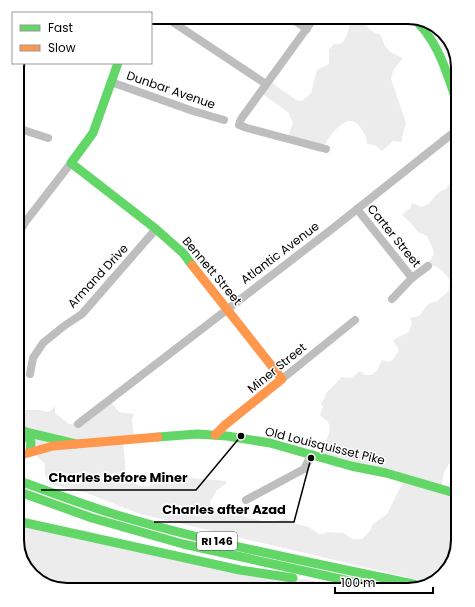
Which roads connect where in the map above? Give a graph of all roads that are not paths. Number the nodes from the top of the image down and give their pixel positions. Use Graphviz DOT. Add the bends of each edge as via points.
graph roads {
  1 [pos="176,24"];
  2 [pos="299,24"];
  3 [pos="311,24"];
  4 [pos="422,26"];
  5 [pos="307,30"];
  6 [pos="118,64"];
  7 [pos="111,82"];
  8 [pos="266,84"];
  9 [pos="451,85"];
  10 [pos="224,120"];
  11 [pos="24,130"];
  12 [pos="451,135"];
  13 [pos="48,138"];
  14 [pos="326,149"];
  15 [pos="71,163"];
  16 [pos="357,209"];
  17 [pos="24,224"];
  18 [pos="156,229"];
  19 [pos="428,266"];
  20 [pos="412,278"];
  21 [pos="392,299"];
  22 [pos="228,309"];
  23 [pos="354,320"];
  24 [pos="30,374"];
  25 [pos="282,379"];
  26 [pos="78,424"];
  27 [pos="24,432"];
  28 [pos="24,435"];
  29 [pos="215,435"];
  30 [pos="76,444"];
  31 [pos="30,452"];
  32 [pos="24,454"];
  33 [pos="312,454"];
  34 [pos="24,483"];
  35 [pos="451,492"];
  36 [pos="24,494"];
  37 [pos="246,500"];
  38 [pos="24,523"];
  39 [pos="328,583"];
  40 [pos="358,583"];
  41 [pos="408,583"];
  1 -- 8 [label="street"];
  2 -- 5 [label="street"];
  3 -- 5 [label="street"];
  4 -- 9 [label="main road" via="441,56"];
  5 -- 8 [label="street"];
  6 -- 7 [label="main road"];
  7 -- 10 [label="street, Dunbar Avenue"];
  7 -- 15 [label="main road" via="93,133"];
  8 -- 14 [label="street" via="239,125"];
  11 -- 13 [label="street"];
  12 -- 16 [label="street, Atlantic Avenue"];
  15 -- 17 [label="street"];
  15 -- 18 [label="main road, Bennett Street"];
  16 -- 20 [label="street, Carter Street"];
  16 -- 22 [label="street, Atlantic Avenue"];
  18 -- 22 [label="main road, Bennett Street" via="183,254"];
  18 -- 24 [label="street, Armand Drive" via="82,314 42,343 33,358"];
  19 -- 20 [label="street"];
  20 -- 21 [label="street"];
  22 -- 25 [label="main road, Bennett Street"];
  22 -- 26 [label="street, Atlantic Avenue"];
  23 -- 25 [label="street, Miner Street"];
  25 -- 29 [label="main road, Miner Street"];
  27 -- 30 [label="main road"];
  28 -- 31 [label="main road" via="31,442"];
  29 -- 30 [label="main road, Old Louisquisset Pike" via="197,434"];
  29 -- 33 [label="main road, Old Louisquisset Pike" via="270,443"];
  30 -- 31 [label="main road, Old Louisquisset Pike"];
  31 -- 32 [label="main road, Old Louisquisset Pike"];
  33 -- 35 [label="main road, Old Louisquisset Pike"];
  33 -- 37 [label="street" via="304,469"];
  34 -- 41 [label="main road, RI 146" via="139,521"];
  36 -- 40 [label="main road, RI 146" via="92,518 183,544"];
  38 -- 39 [label="main road" via="240,570"];
}
